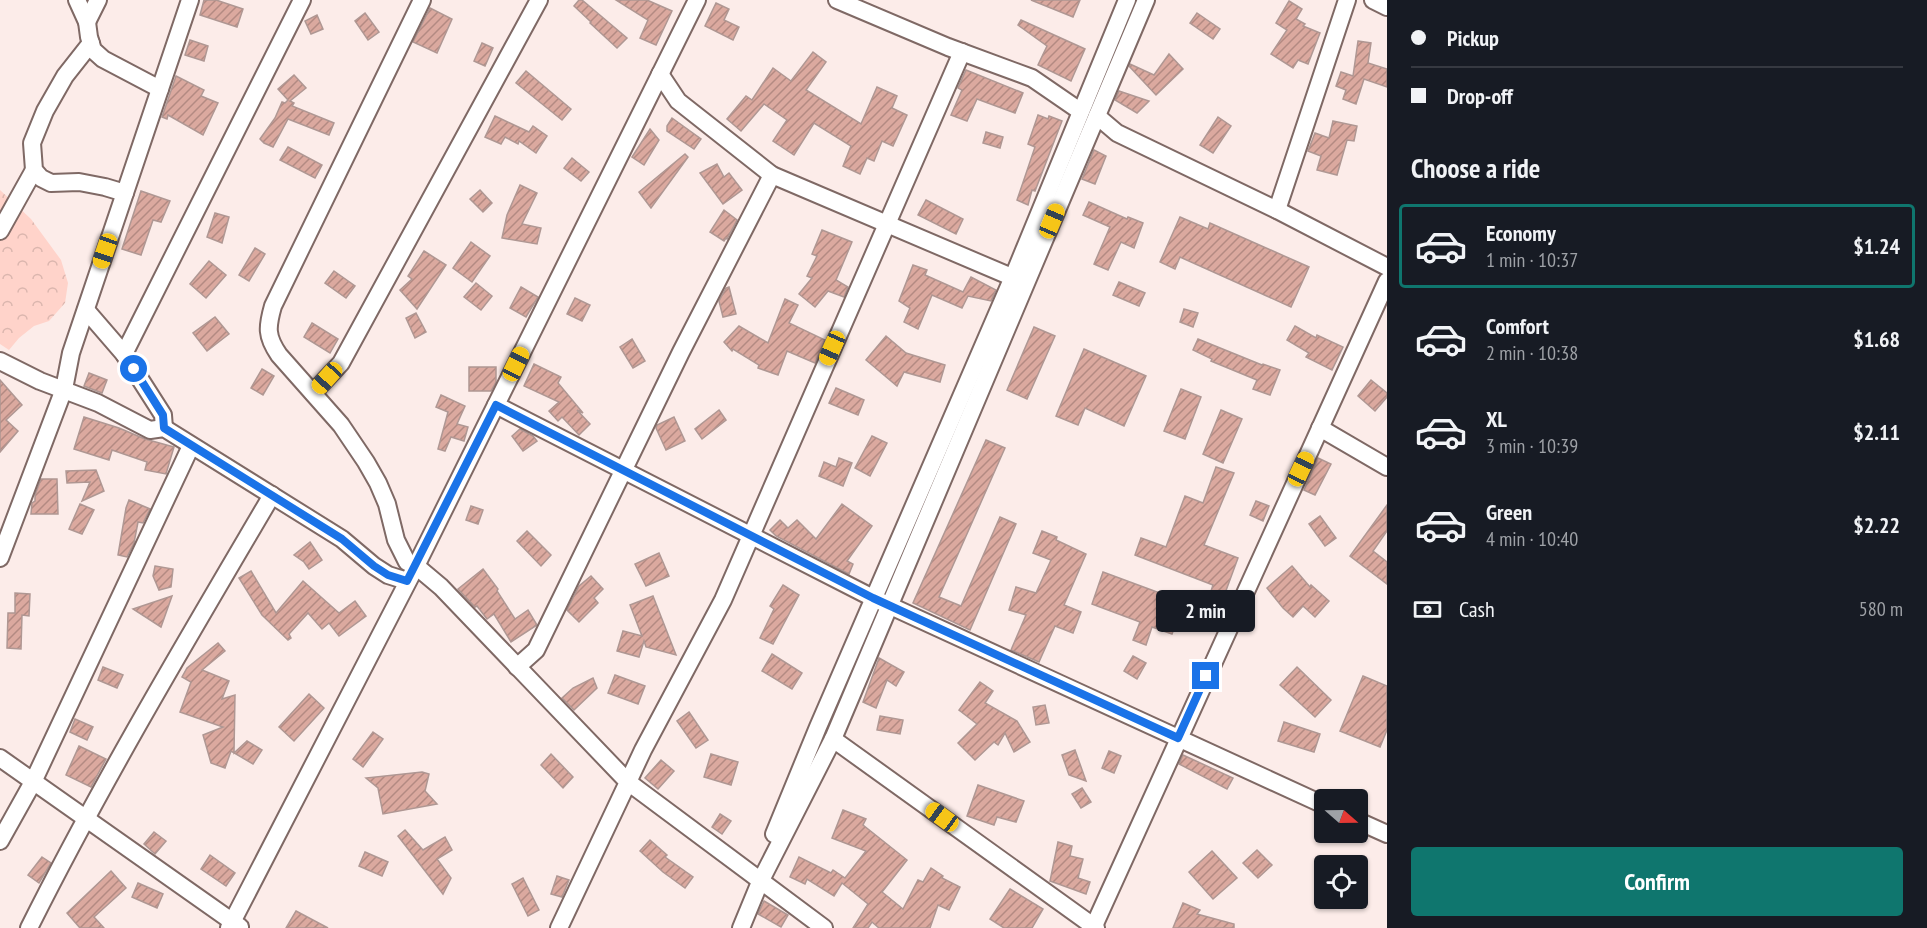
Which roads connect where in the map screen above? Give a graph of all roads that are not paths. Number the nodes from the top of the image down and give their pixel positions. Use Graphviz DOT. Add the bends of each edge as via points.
graph roads {
  1 [pos="77,0"];
  2 [pos="98,0"];
  3 [pos="190,0"];
  4 [pos="302,0"];
  5 [pos="422,0"];
  6 [pos="539,0"];
  7 [pos="697,0"];
  8 [pos="837,0"];
  9 [pos="1127,0"];
  10 [pos="1146,0"];
  11 [pos="1347,0"];
  12 [pos="1373,0"];
  13 [pos="1387,7"];
  14 [pos="87,22"];
  15 [pos="91,43"];
  16 [pos="962,52"];
  17 [pos="660,74"];
  18 [pos="160,89"];
  19 [pos="1080,111"];
  20 [pos="1097,116"];
  21 [pos="34,170"];
  22 [pos="772,175"];
  23 [pos="125,193"];
  24 [pos="1277,210"];
  25 [pos="887,224"];
  26 [pos="0,231"];
  27 [pos="1387,267"];
  28 [pos="1019,280"];
  29 [pos="1387,281"];
  30 [pos="86,310"];
  31 [pos="124,354"];
  32 [pos="0,361"];
  33 [pos="64,389"];
  34 [pos="313,393"];
  35 [pos="496,405"];
  36 [pos="164,428"];
  37 [pos="1320,428"];
  38 [pos="191,446"];
  39 [pos="1387,467"];
  40 [pos="623,471"];
  41 [pos="272,495"];
  42 [pos="751,536"];
  43 [pos="0,558"];
  44 [pos="412,574"];
  45 [pos="873,598"];
  46 [pos="890,605"];
  47 [pos="517,667"];
  48 [pos="833,738"];
  49 [pos="1178,738"];
  50 [pos="0,758"];
  51 [pos="33,782"];
  52 [pos="628,782"];
  53 [pos="1314,801"];
  54 [pos="86,819"];
  55 [pos="1368,825"];
  56 [pos="1387,834"];
  57 [pos="0,841"];
  58 [pos="758,880"];
  59 [pos="234,926"];
  60 [pos="29,928"];
  61 [pos="559,928"];
  62 [pos="733,928"];
  63 [pos="741,928"];
  64 [pos="824,928"];
  65 [pos="1094,928"];
  1 -- 14 [label="street"];
  2 -- 14 [label="street"];
  3 -- 18 [label="street"];
  4 -- 31 [label="street"];
  5 -- 34 [label="street" via="273,306 267,327 272,345"];
  6 -- 34 [label="street" via="341,363"];
  7 -- 17 [label="street"];
  8 -- 16 [label="street"];
  9 -- 19 [label="street"];
  10 -- 20 [label="street"];
  11 -- 24 [label="street"];
  12 -- 13 [label="street"];
  14 -- 15 [label="street"];
  15 -- 18 [label="street" via="103,59"];
  15 -- 21 [label="street" via="65,75 41,121 32,143"];
  16 -- 19 [label="street" via="1032,78"];
  16 -- 25 [label="street"];
  17 -- 22 [label="street" via="678,101"];
  17 -- 35 [label="street"];
  18 -- 23 [label="street"];
  19 -- 28 [label="street"];
  20 -- 24 [label="street" via="1117,133"];
  20 -- 28 [label="street"];
  21 -- 23 [label="street" via="51,183 79,182"];
  21 -- 26 [label="street"];
  22 -- 25 [label="street"];
  22 -- 40 [label="street"];
  23 -- 30 [label="street"];
  24 -- 27 [label="street"];
  25 -- 28 [label="street"];
  25 -- 42 [label="street"];
  28 -- 45 [label="street"];
  28 -- 46 [label="street"];
  29 -- 37 [label="street"];
  30 -- 31 [label="street"];
  30 -- 33 [label="street"];
  31 -- 36 [label="street" via="163,415"];
  32 -- 33 [label="street"];
  33 -- 36 [label="street" via="150,430"];
  33 -- 43 [label="street"];
  34 -- 44 [label="street" via="341,425 378,483 400,551"];
  35 -- 40 [label="street"];
  35 -- 44 [label="street"];
  36 -- 38 [label="street"];
  37 -- 39 [label="street"];
  37 -- 49 [label="street"];
  38 -- 41 [label="street"];
  38 -- 51 [label="street"];
  40 -- 42 [label="street"];
  40 -- 47 [label="street" via="536,650"];
  41 -- 44 [label="street" via="342,539 388,575"];
  41 -- 54 [label="street"];
  42 -- 45 [label="street"];
  42 -- 52 [label="street" via="723,600"];
  44 -- 47 [label="street" via="441,587"];
  44 -- 59 [label="street"];
  45 -- 46 [label="street"];
  45 -- 58 [label="street"];
  46 -- 48 [label="street"];
  46 -- 49 [label="street"];
  47 -- 52 [label="street"];
  48 -- 58 [label="street"];
  48 -- 65 [label="street"];
  49 -- 53 [label="street"];
  49 -- 65 [label="street"];
  50 -- 51 [label="street"];
  51 -- 54 [label="street"];
  51 -- 57 [label="street"];
  52 -- 58 [label="street"];
  52 -- 61 [label="street"];
  54 -- 59 [label="street"];
  54 -- 60 [label="street"];
  55 -- 56 [label="street"];
  58 -- 62 [label="street"];
  58 -- 63 [label="street"];
  58 -- 64 [label="street"];
}
